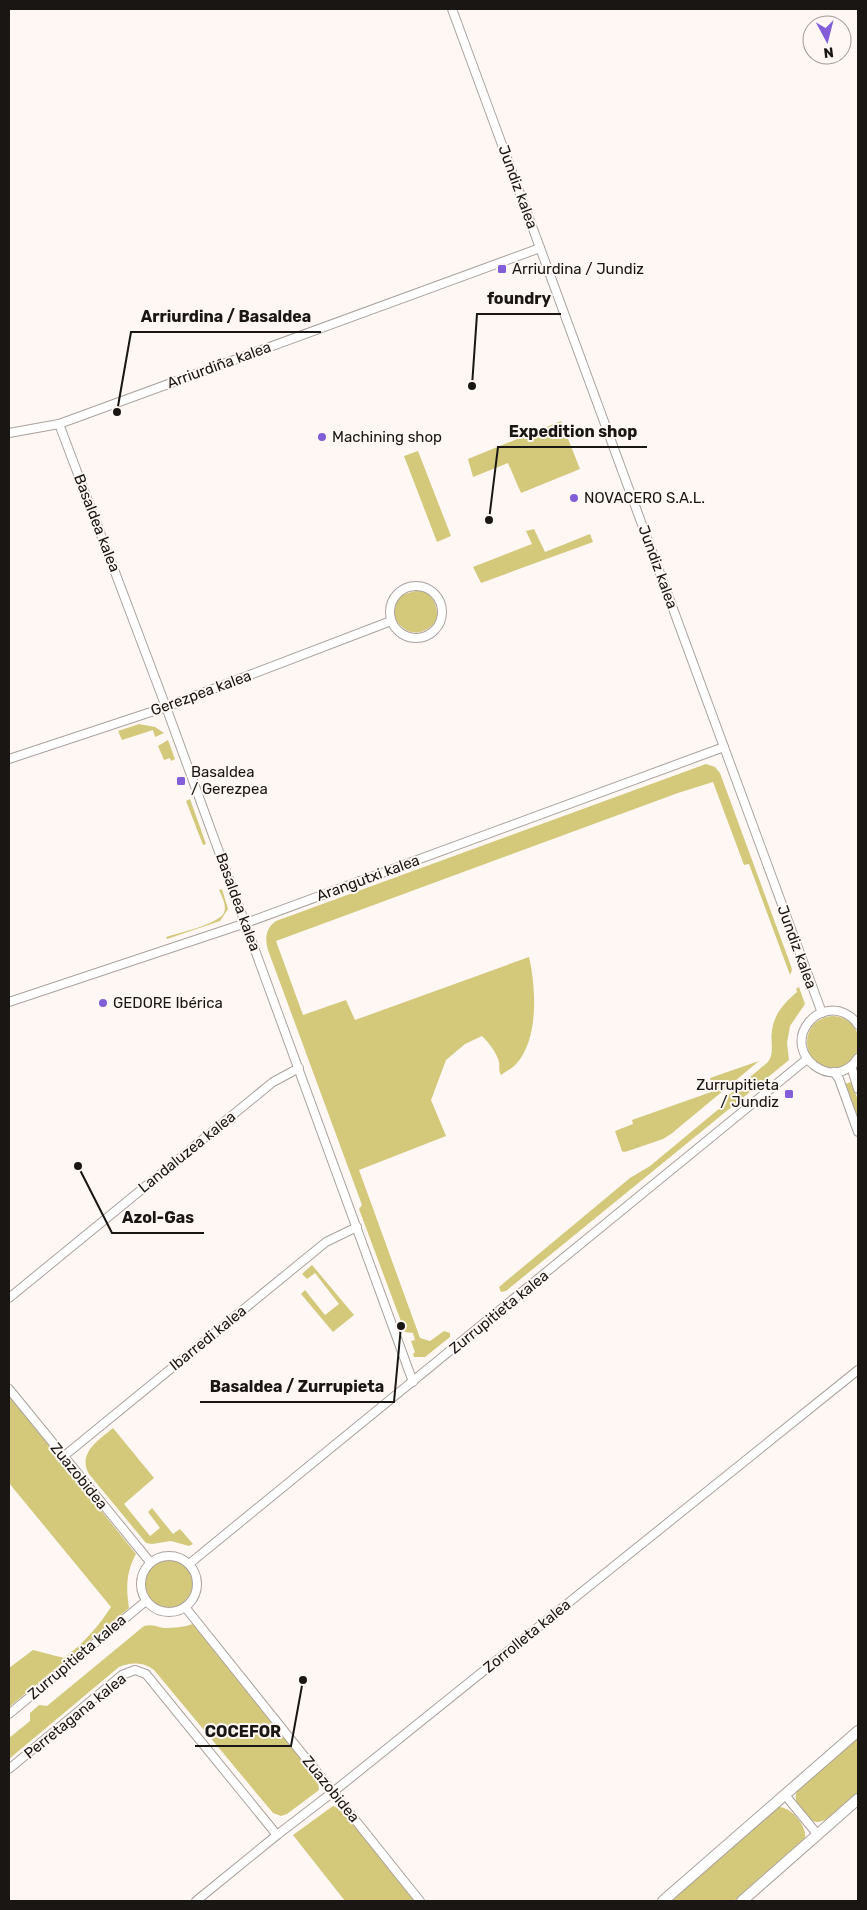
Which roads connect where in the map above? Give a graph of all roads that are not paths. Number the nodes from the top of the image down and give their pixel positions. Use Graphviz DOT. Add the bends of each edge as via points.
graph roads {
  1 [pos="452,9"];
  2 [pos="540,248"];
  3 [pos="59,424"];
  4 [pos="9,432"];
  5 [pos="391,621"];
  6 [pos="166,707"];
  7 [pos="724,747"];
  8 [pos="9,759"];
  9 [pos="246,923"];
  10 [pos="9,1002"];
  11 [pos="822,1012"];
  12 [pos="858,1022"];
  13 [pos="858,1058"];
  14 [pos="807,1059"];
  15 [pos="851,1066"];
  16 [pos="299,1068"];
  17 [pos="834,1072"];
  18 [pos="858,1089"];
  19 [pos="858,1132"];
  20 [pos="357,1227"];
  21 [pos="9,1298"];
  22 [pos="858,1370"];
  23 [pos="413,1382"];
  24 [pos="9,1389"];
  25 [pos="64,1456"];
  26 [pos="150,1562"];
  27 [pos="189,1564"];
  28 [pos="146,1601"];
  29 [pos="185,1607"];
  30 [pos="9,1714"];
  31 [pos="858,1731"];
  32 [pos="9,1769"];
  33 [pos="333,1792"];
  34 [pos="785,1796"];
  35 [pos="858,1799"];
  36 [pos="277,1835"];
  37 [pos="818,1835"];
  38 [pos="196,1901"];
  39 [pos="420,1901"];
  40 [pos="663,1901"];
  41 [pos="742,1901"];
  1 -- 2 [label="street, Jundiz kalea"];
  2 -- 3 [label="street, Arriurdiña kalea"];
  2 -- 7 [label="street, Jundiz kalea"];
  3 -- 4 [label="street, Arriurdiña kalea"];
  3 -- 6 [label="street, Basaldea kalea"];
  5 -- 5 [label="street" via="396,630 413,639 432,634 442,618 439,599 424,587 404,588 391,602"];
  5 -- 6 [label="street, Gerezpea kalea"];
  6 -- 8 [label="street, Gerezpea kalea"];
  6 -- 9 [label="street, Basaldea kalea"];
  7 -- 9 [label="street, Arangutxi kalea"];
  7 -- 11 [label="street, Jundiz kalea"];
  9 -- 10 [label="street, Arangutxi kalea"];
  9 -- 16 [label="street, Basaldea kalea"];
  11 -- 12 [label="street" via="844,1013"];
  11 -- 14 [label="street" via="810,1020 803,1032 802,1046"];
  13 -- 15 [label="street"];
  14 -- 17 [label="street" via="819,1069"];
  14 -- 23 [label="street, Zurrupitieta kalea"];
  15 -- 17 [label="street"];
  15 -- 18 [label="street"];
  16 -- 20 [label="street, Basaldea kalea"];
  16 -- 21 [label="street, Landaluzea kalea" via="274,1082"];
  17 -- 19 [label="street"];
  20 -- 23 [label="street, Basaldea kalea"];
  20 -- 25 [label="street, Ibarredi kalea" via="326,1242"];
  22 -- 33 [label="street, Zorrolleta kalea"];
  23 -- 27 [label="street, Zurrupitieta kalea"];
  24 -- 25 [label="street, Zuazobidea"];
  25 -- 26 [label="street, Zuazobidea"];
  26 -- 27 [label="street" via="170,1555"];
  26 -- 28 [label="street" via="140,1581"];
  27 -- 29 [label="street" via="197,1583 194,1596"];
  28 -- 29 [label="street" via="152,1607 168,1612"];
  28 -- 30 [label="street, Zurrupitieta kalea"];
  29 -- 33 [label="street, Zuazobidea"];
  31 -- 34 [label="street"];
  32 -- 36 [label="street, Perretagana kalea" via="122,1675 135,1670 146,1674"];
  33 -- 36 [label="street, Zorrolleta kalea"];
  33 -- 39 [label="street, Zuazobidea"];
  34 -- 37 [label="street"];
  34 -- 40 [label="street"];
  35 -- 37 [label="street"];
  36 -- 38 [label="street, Zorrolleta kalea"];
  37 -- 41 [label="street"];
}
